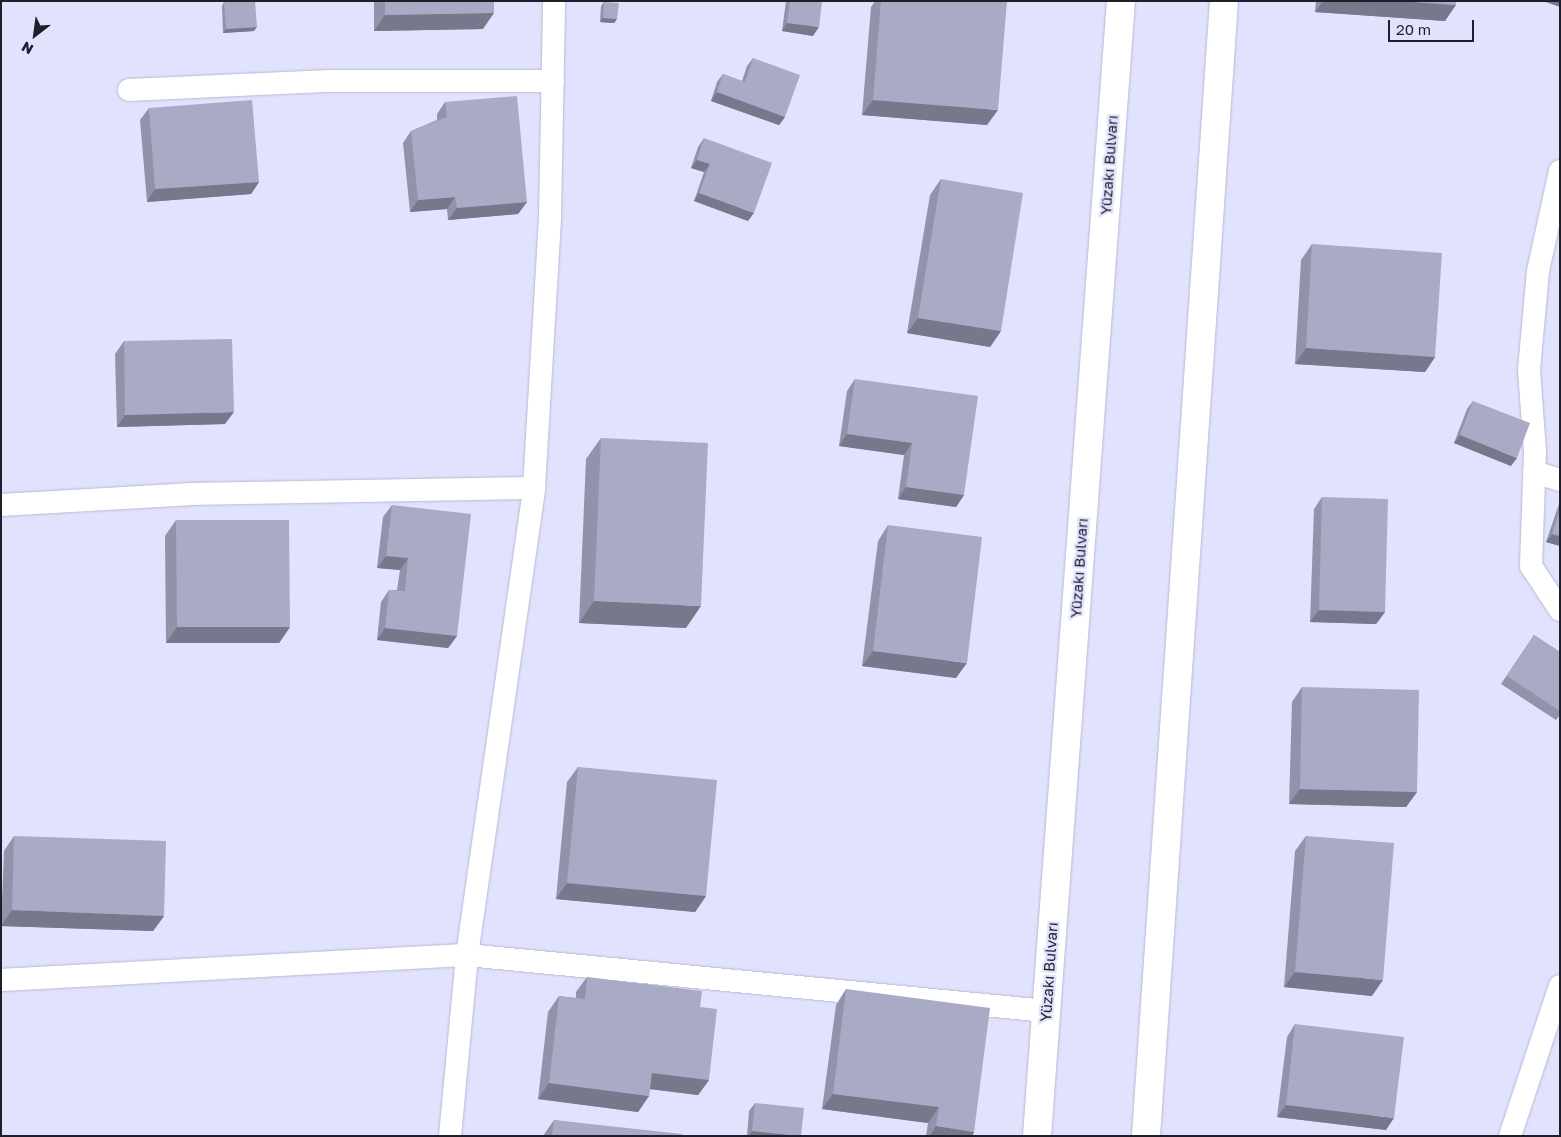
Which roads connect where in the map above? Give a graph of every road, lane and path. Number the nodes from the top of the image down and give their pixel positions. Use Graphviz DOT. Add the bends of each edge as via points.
graph roads {
  1 [pos="554,1"];
  2 [pos="1121,1"];
  3 [pos="1224,1"];
  4 [pos="552,81"];
  5 [pos="129,90"];
  6 [pos="1560,171"];
  7 [pos="1534,472"];
  8 [pos="1560,480"];
  9 [pos="534,488"];
  10 [pos="1,505"];
  11 [pos="1560,610"];
  12 [pos="467,955"];
  13 [pos="1,980"];
  14 [pos="1560,986"];
  15 [pos="1046,1011"];
  16 [pos="450,1136"];
  17 [pos="1037,1136"];
  18 [pos="1146,1136"];
  19 [pos="1510,1136"];
  1 -- 4 [label="street"];
  2 -- 15 [label="main road, Yüzakı Bulvarı"];
  3 -- 18 [label="main road"];
  4 -- 5 [label="street" via="330,81"];
  4 -- 9 [label="street"];
  6 -- 7 [label="street" via="1538,271 1529,370"];
  7 -- 8 [label="street"];
  7 -- 11 [label="street" via="1531,566"];
  9 -- 10 [label="street" via="189,494"];
  9 -- 12 [label="street"];
  12 -- 13 [label="street"];
  12 -- 15 [label="street"];
  12 -- 16 [label="street"];
  14 -- 19 [label="street"];
  15 -- 17 [label="main road, Yüzakı Bulvarı"];
}
